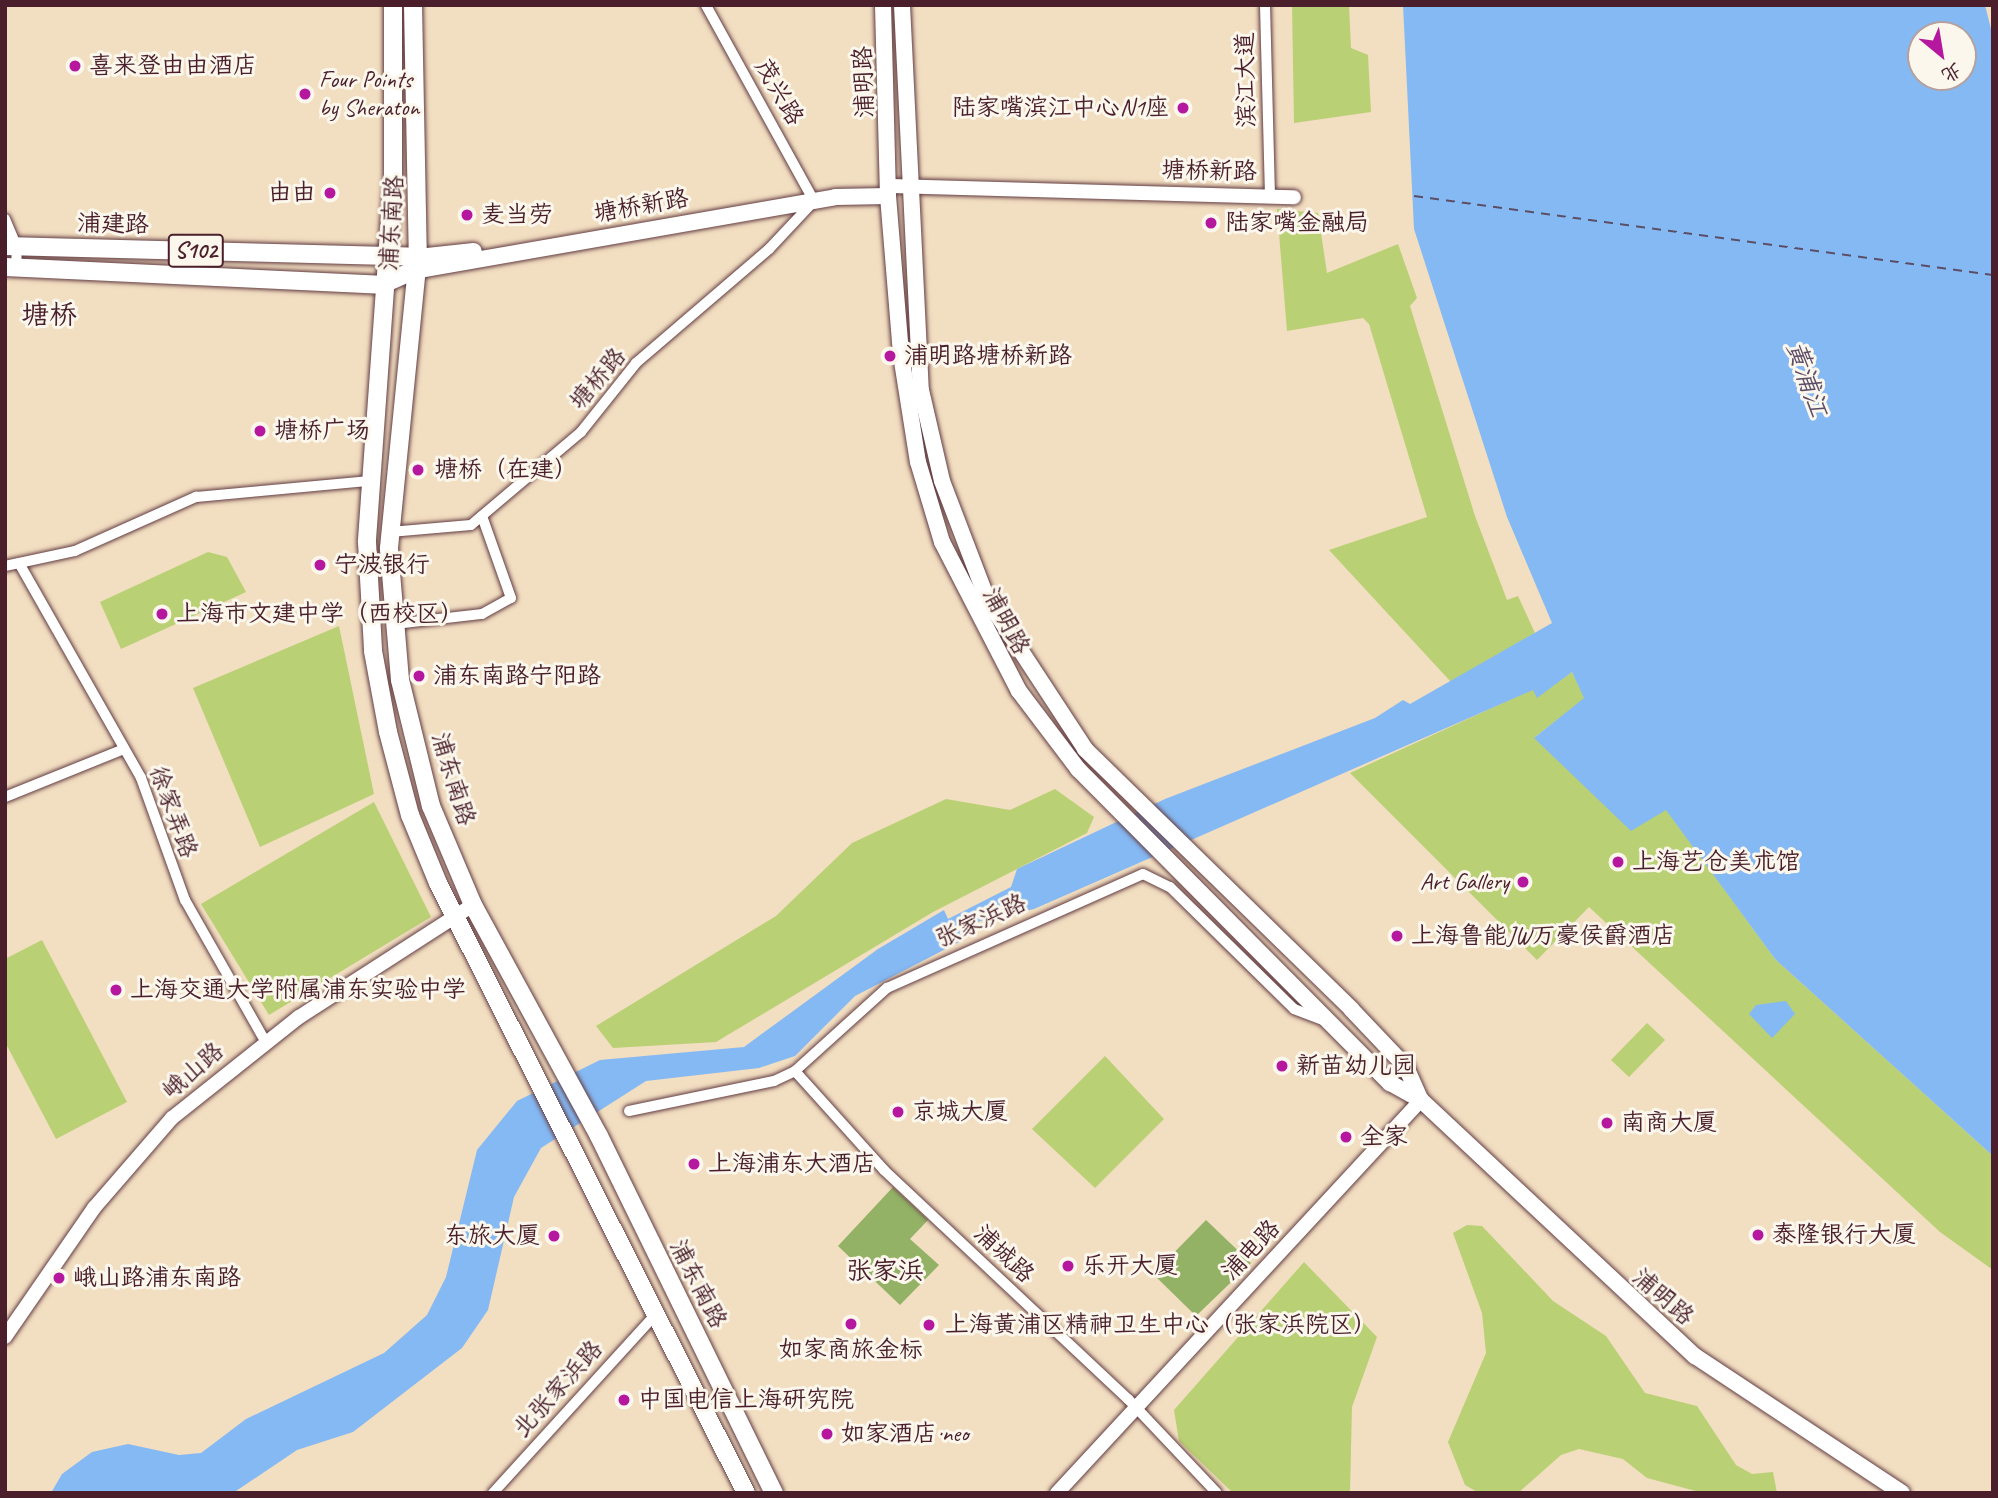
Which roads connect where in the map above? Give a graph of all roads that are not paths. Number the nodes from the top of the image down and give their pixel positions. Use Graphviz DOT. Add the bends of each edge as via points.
graph roads {
  1 [pos="385,5"];
  2 [pos="393,5"];
  3 [pos="414,5"];
  4 [pos="706,5"];
  5 [pos="883,5"];
  6 [pos="902,5"];
  7 [pos="1265,5"];
  8 [pos="394,42"];
  9 [pos="888,191"];
  10 [pos="912,191"];
  11 [pos="1270,196"];
  12 [pos="813,197"];
  13 [pos="1294,197"];
  14 [pos="5,219"];
  15 [pos="11,247"];
  16 [pos="387,258"];
  17 [pos="415,264"];
  18 [pos="11,267"];
  19 [pos="381,285"];
  20 [pos="370,481"];
  21 [pos="482,516"];
  22 [pos="390,532"];
  23 [pos="19,563"];
  24 [pos="5,566"];
  25 [pos="395,624"];
  26 [pos="124,749"];
  27 [pos="5,797"];
  28 [pos="473,905"];
  29 [pos="454,916"];
  30 [pos="1329,1022"];
  31 [pos="265,1041"];
  32 [pos="795,1071"];
  33 [pos="1421,1100"];
  34 [pos="629,1111"];
  35 [pos="656,1314"];
  36 [pos="5,1338"];
  37 [pos="1136,1408"];
  38 [pos="493,1493"];
  39 [pos="746,1493"];
  40 [pos="774,1493"];
  41 [pos="1057,1493"];
  42 [pos="1217,1493"];
  43 [pos="1902,1493"];
  1 -- 8 [label="main road, 浦东南路"];
  2 -- 8 [label="main road, 浦东南路"];
  3 -- 17 [label="main road, 浦东南路"];
  4 -- 12 [label="street, 茂兴路"];
  5 -- 9 [label="main road, 浦明路"];
  6 -- 10 [label="main road, 浦明路"];
  7 -- 11 [label="street, 滨江大道"];
  8 -- 16 [label="main road, 浦东南路"];
  9 -- 10 [label="street, 塘桥新路"];
  9 -- 12 [label="main road, 塘桥新路"];
  9 -- 30 [label="main road, 浦明路" via="903,368 918,462 942,542 1019,691 1093,785"];
  10 -- 11 [label="street, 塘桥新路"];
  10 -- 33 [label="main road, 浦明路" via="921,390 946,493 1003,628 1110,777 1406,1067"];
  11 -- 13 [label="street, 塘桥新路"];
  12 -- 17 [label="main road, 塘桥新路"];
  12 -- 21 [label="street, 塘桥路" via="759,258 636,363 581,432"];
  14 -- 15 [label="street"];
  15 -- 16 [label="main road, 浦建路 / S102"];
  15 -- 18 [label="street"];
  16 -- 17 [label="main road, 塘桥新路"];
  16 -- 19 [label="main road, 浦东南路"];
  17 -- 19 [label="main road, 塘桥新路"];
  17 -- 22 [label="main road, 浦东南路"];
  18 -- 19 [label="main road, 浦建路 / S102"];
  19 -- 20 [label="main road, 浦东南路"];
  20 -- 23 [label="street" via="196,497 75,551"];
  20 -- 29 [label="main road, 浦东南路" via="373,650 386,719 410,815"];
  21 -- 22 [label="street, 塘桥路" via="448,532"];
  21 -- 25 [label="street" via="511,598 482,614"];
  22 -- 25 [label="main road, 浦东南路"];
  23 -- 24 [label="street"];
  23 -- 26 [label="street, 徐家弄路"];
  25 -- 28 [label="main road, 浦东南路" via="400,680 431,806"];
  26 -- 27 [label="street"];
  26 -- 31 [label="street, 徐家弄路" via="141,778 185,900"];
  28 -- 29 [label="street, 峨山路"];
  28 -- 40 [label="main road, 浦东南路" via="599,1136"];
  29 -- 31 [label="street, 峨山路"];
  29 -- 35 [label="main road, 浦东南路"];
  30 -- 32 [label="street, 张家浜路" via="1294,1009 1170,887 1143,874 887,988"];
  30 -- 33 [label="main road, 浦明路" via="1390,1083"];
  31 -- 36 [label="street, 峨山路" via="195,1098 132,1161"];
  32 -- 34 [label="street, 张家浜路" via="750,1087"];
  32 -- 37 [label="street, 浦城路" via="884,1170"];
  33 -- 37 [label="street, 浦电路"];
  33 -- 43 [label="main road, 浦明路" via="1696,1356"];
  35 -- 38 [label="street, 北张家浜路"];
  35 -- 39 [label="main road, 浦东南路"];
  37 -- 41 [label="street, 浦电路"];
  37 -- 42 [label="street, 浦城路"];
}
